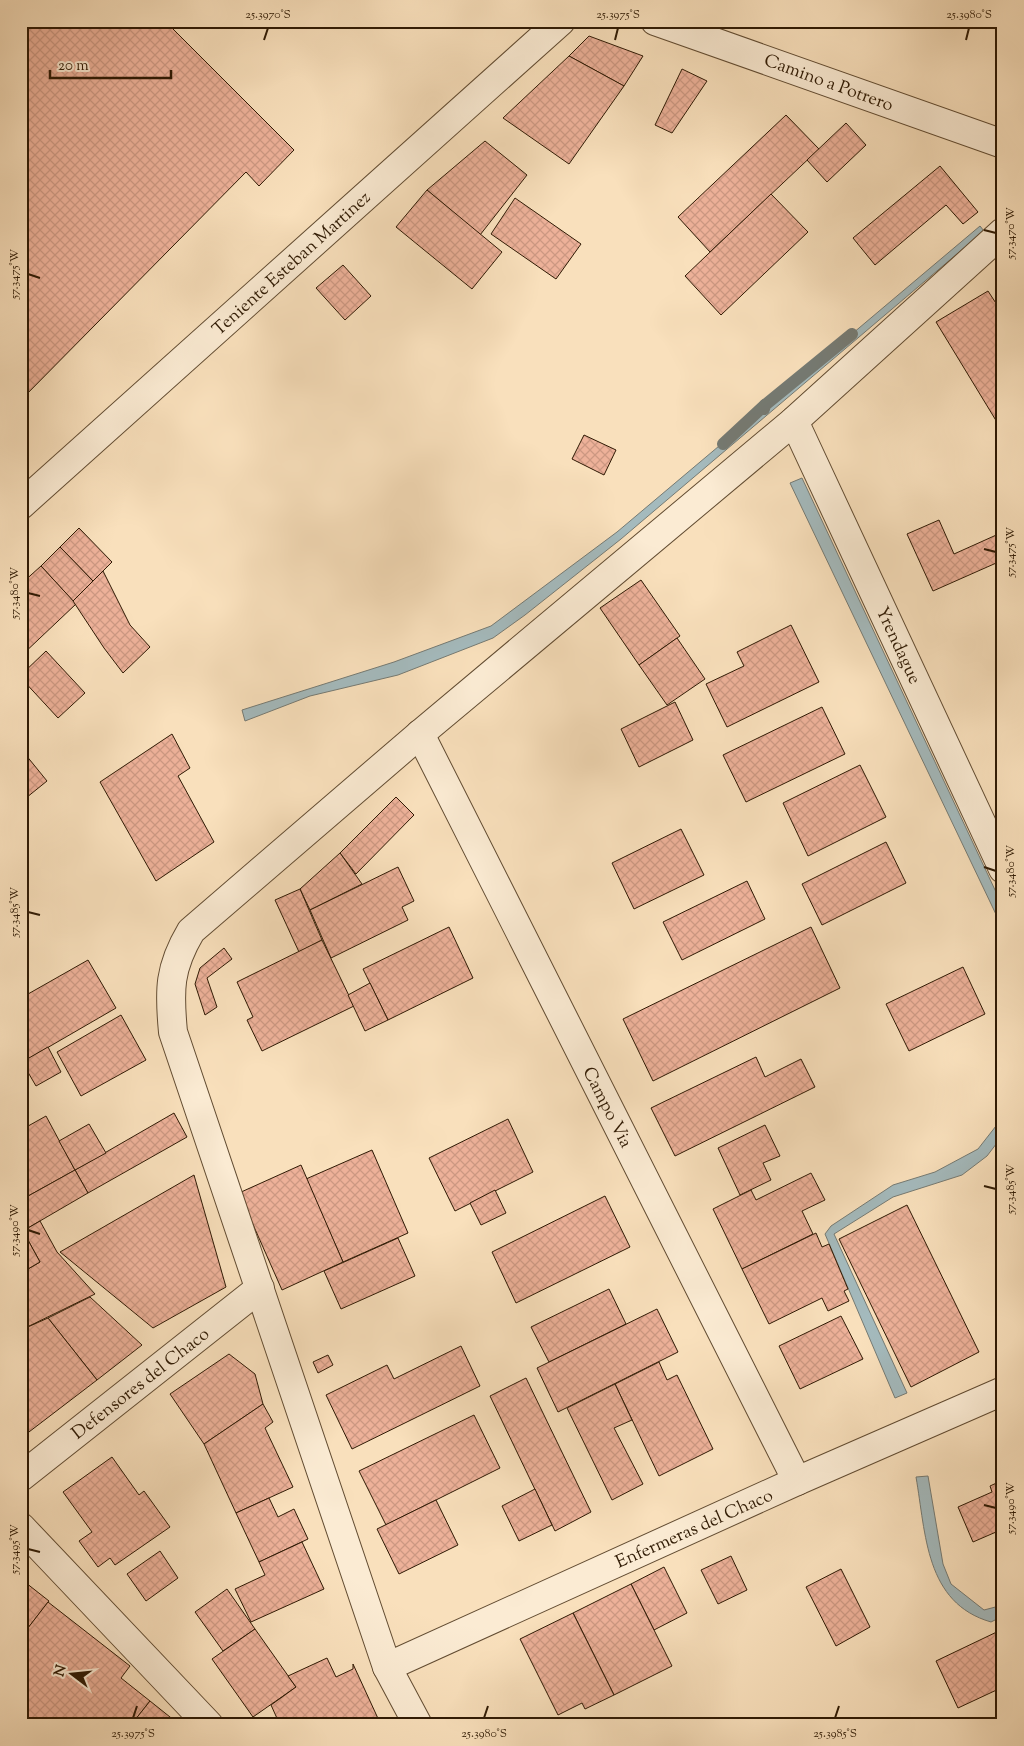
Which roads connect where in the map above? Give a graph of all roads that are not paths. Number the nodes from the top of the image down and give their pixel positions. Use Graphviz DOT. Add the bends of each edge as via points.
graph roads {
  1 [pos="561,21"];
  2 [pos="655,21"];
  3 [pos="1003,144"];
  4 [pos="1003,232"];
  5 [pos="794,422"];
  6 [pos="21,505"];
  7 [pos="420,734"];
  8 [pos="1003,869"];
  9 [pos="260,1288"];
  10 [pos="1003,1391"];
  11 [pos="21,1477"];
  12 [pos="796,1481"];
  13 [pos="21,1527"];
  14 [pos="387,1667"];
  15 [pos="209,1725"];
  16 [pos="418,1725"];
  1 -- 6 [label="street, Teniente Esteban Martinez"];
  2 -- 3 [label="street, Camino a Potrero"];
  4 -- 5 [label="street"];
  5 -- 7 [label="street"];
  5 -- 8 [label="street, Yrendague"];
  7 -- 9 [label="street" via="191,931 178,952 170,991 173,1032"];
  7 -- 12 [label="street, Campo Via"];
  9 -- 11 [label="street, Defensores del Chaco"];
  9 -- 14 [label="street"];
  10 -- 12 [label="street, Enfermeras del Chaco"];
  12 -- 14 [label="street, Enfermeras del Chaco"];
  13 -- 15 [label="street"];
  14 -- 16 [label="street"];
}
